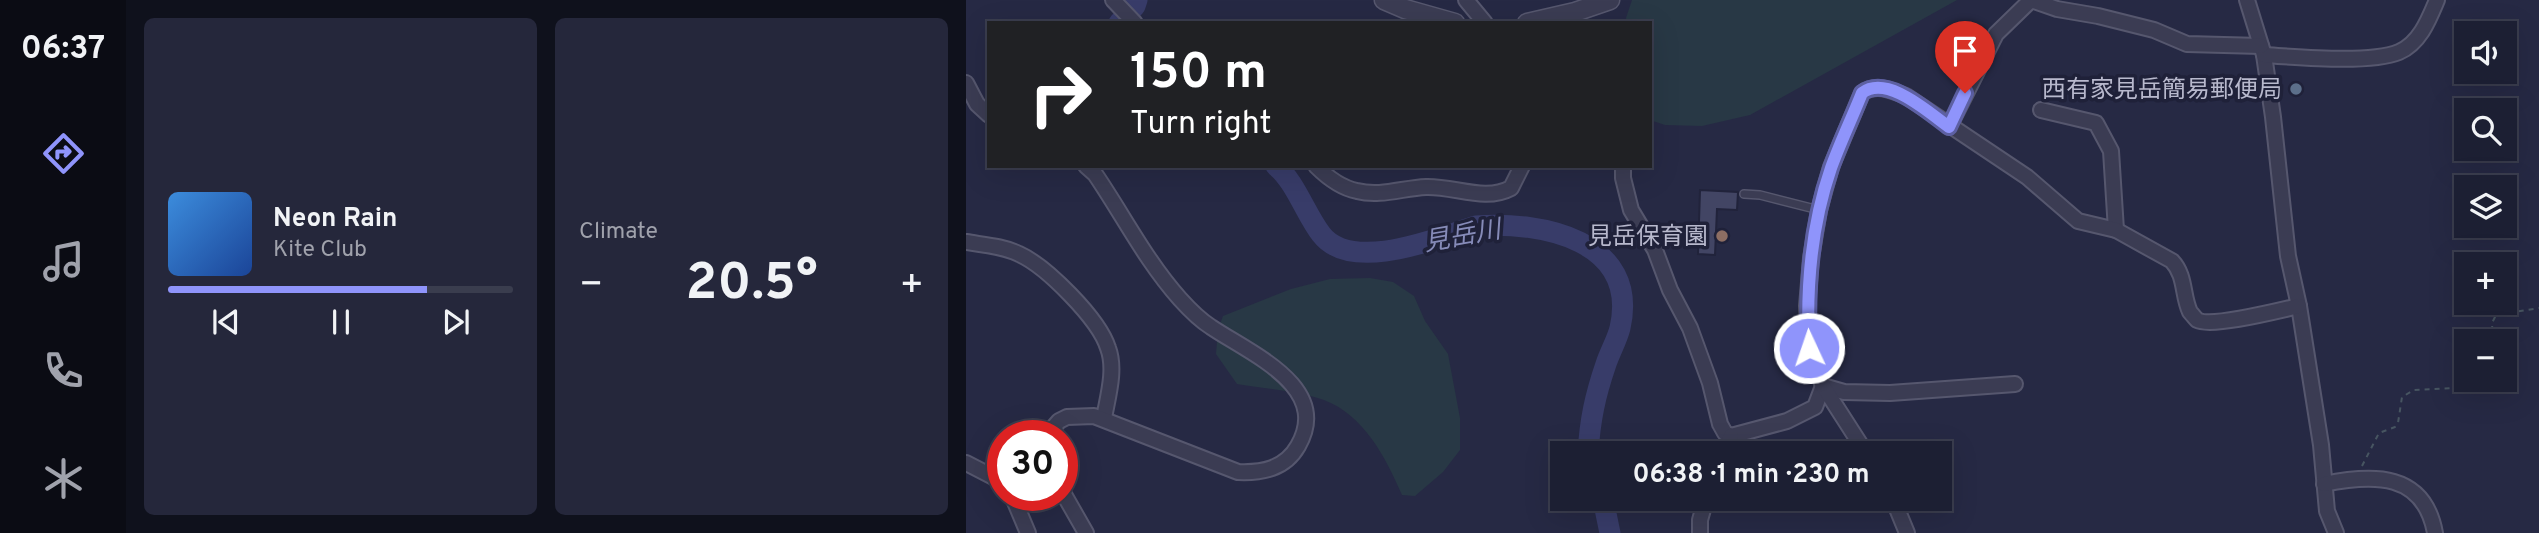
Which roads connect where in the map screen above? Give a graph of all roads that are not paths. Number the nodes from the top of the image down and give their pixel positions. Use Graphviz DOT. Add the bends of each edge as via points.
graph roads {
  1 [pos="1113,0"];
  2 [pos="1466,0"];
  3 [pos="1609,0"];
  4 [pos="2031,0"];
  5 [pos="2247,0"];
  6 [pos="2437,0"];
  7 [pos="1395,4"];
  8 [pos="1130,18"];
  9 [pos="1449,21"];
  10 [pos="1483,21"];
  11 [pos="1534,21"];
  12 [pos="2262,51"];
  13 [pos="966,83"];
  14 [pos="2041,110"];
  15 [pos="987,113"];
  16 [pos="1949,127"];
  17 [pos="1088,168"];
  18 [pos="1318,168"];
  19 [pos="1521,168"];
  20 [pos="1623,168"];
  21 [pos="1744,194"];
  22 [pos="1819,210"];
  23 [pos="2116,230"];
  24 [pos="966,242"];
  25 [pos="2299,306"];
  26 [pos="2015,384"];
  27 [pos="1823,386"];
  28 [pos="1104,418"];
  29 [pos="1062,420"];
  30 [pos="1731,436"];
  31 [pos="1729,441"];
  32 [pos="1858,441"];
  33 [pos="966,463"];
  34 [pos="987,474"];
  35 [pos="2324,485"];
  36 [pos="1019,511"];
  37 [pos="1073,511"];
  38 [pos="1702,511"];
  39 [pos="1898,511"];
  40 [pos="1028,533"];
  41 [pos="1086,533"];
  42 [pos="1700,533"];
  43 [pos="1907,533"];
  44 [pos="2336,533"];
  45 [pos="2435,533"];
  1 -- 8 [label="street"];
  2 -- 10 [label="street"];
  3 -- 11 [label="street"];
  4 -- 12 [label="street" via="2154,30 2187,44"];
  4 -- 16 [label="street" via="1996,34"];
  5 -- 12 [label="street"];
  6 -- 12 [label="street" via="2425,26 2399,52 2318,58"];
  7 -- 9 [label="street"];
  12 -- 25 [label="street" via="2288,256"];
  13 -- 15 [label="street"];
  14 -- 23 [label="street" via="2096,123 2111,151"];
  16 -- 22 [label="street" via="1906,96 1867,89 1831,167"];
  16 -- 23 [label="street" via="2027,177 2078,221"];
  17 -- 28 [label="street" via="1180,299 1208,325 1289,380 1302,397 1306,413 1304,435 1296,449 1284,462 1254,473 1238,472"];
  18 -- 19 [label="street" via="1336,183 1356,191 1378,194 1428,187 1490,195 1511,188"];
  20 -- 30 [label="street" via="1631,210 1655,250 1690,328 1720,424"];
  21 -- 22 [label="lane"];
  22 -- 27 [label="street" via="1807,306 1809,348"];
  23 -- 25 [label="street" via="2172,261 2197,320 2246,318"];
  24 -- 28 [label="street" via="1004,248 1032,261 1055,278 1100,331 1111,366"];
  25 -- 35 [label="street"];
  26 -- 27 [label="street" via="1890,393 1843,392"];
  27 -- 30 [label="street" via="1815,407 1787,421"];
  27 -- 32 [label="street"];
  28 -- 29 [label="street" via="1082,415"];
  30 -- 31 [label="street"];
  33 -- 34 [label="street"];
  35 -- 44 [label="street"];
  35 -- 45 [label="street" via="2356,479 2406,484 2426,507"];
  36 -- 40 [label="street"];
  37 -- 41 [label="street"];
  38 -- 42 [label="street"];
  39 -- 43 [label="street"];
}
